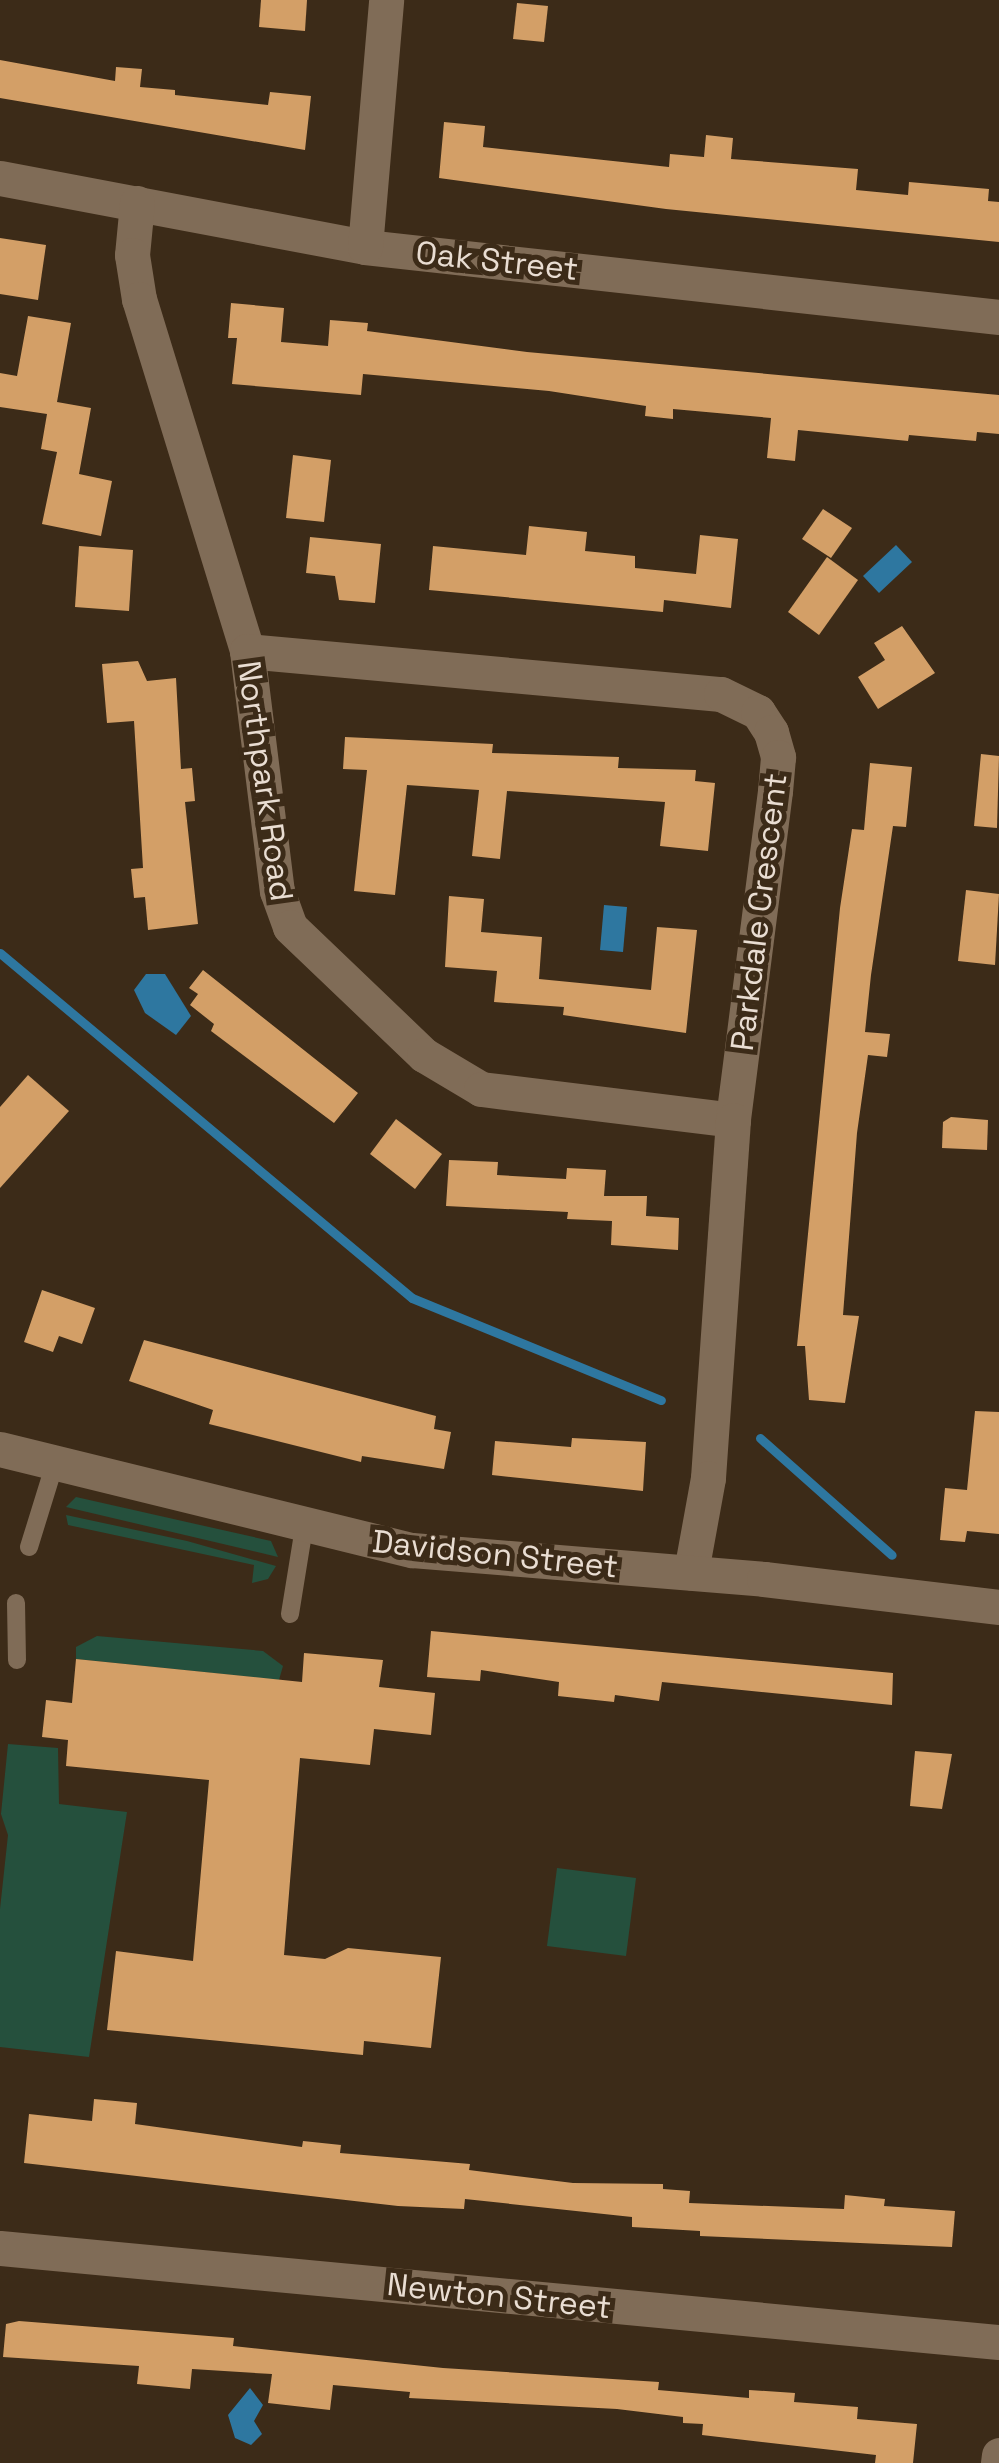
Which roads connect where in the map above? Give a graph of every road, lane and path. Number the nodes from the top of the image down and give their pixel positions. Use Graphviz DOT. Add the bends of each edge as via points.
graph roads {
  1 [pos="386,0"];
  2 [pos="0,178"];
  3 [pos="138,204"];
  4 [pos="365,247"];
  5 [pos="999,317"];
  6 [pos="247,651"];
  7 [pos="733,1120"];
  8 [pos="0,1448"];
  9 [pos="55,1463"];
  10 [pos="304,1528"];
  11 [pos="28,1547"];
  12 [pos="691,1572"];
  13 [pos="16,1603"];
  14 [pos="999,1607"];
  15 [pos="290,1614"];
  16 [pos="15,1626"];
  17 [pos="0,1639"];
  18 [pos="17,1660"];
  19 [pos="0,2248"];
  20 [pos="999,2342"];
  21 [pos="999,2455"];
  22 [pos="998,2463"];
  1 -- 4 [label="street"];
  2 -- 3 [label="street, Oak Street"];
  3 -- 4 [label="street, Oak Street"];
  3 -- 6 [label="street, Northpark Road" via="132,255 139,299"];
  4 -- 5 [label="street, Oak Street"];
  6 -- 7 [label="street, Northpark Road" via="278,901 290,928 324,965 424,1055 481,1089"];
  6 -- 7 [label="street, Parkdale Crescent" via="722,694 758,712 778,757"];
  7 -- 12 [label="street, Parkdale Crescent" via="708,1478"];
  8 -- 9 [label="street, Davidson Street"];
  9 -- 10 [label="street, Davidson Street"];
  9 -- 11 [label="lane"];
  10 -- 12 [label="street, Davidson Street" via="433,1553"];
  10 -- 15 [label="lane"];
  12 -- 14 [label="street, Davidson Street"];
  13 -- 16 [label="lane"];
  16 -- 17 [label="lane"];
  16 -- 18 [label="lane"];
  19 -- 20 [label="street, Newton Street"];
  21 -- 22 [label="street"];
}
